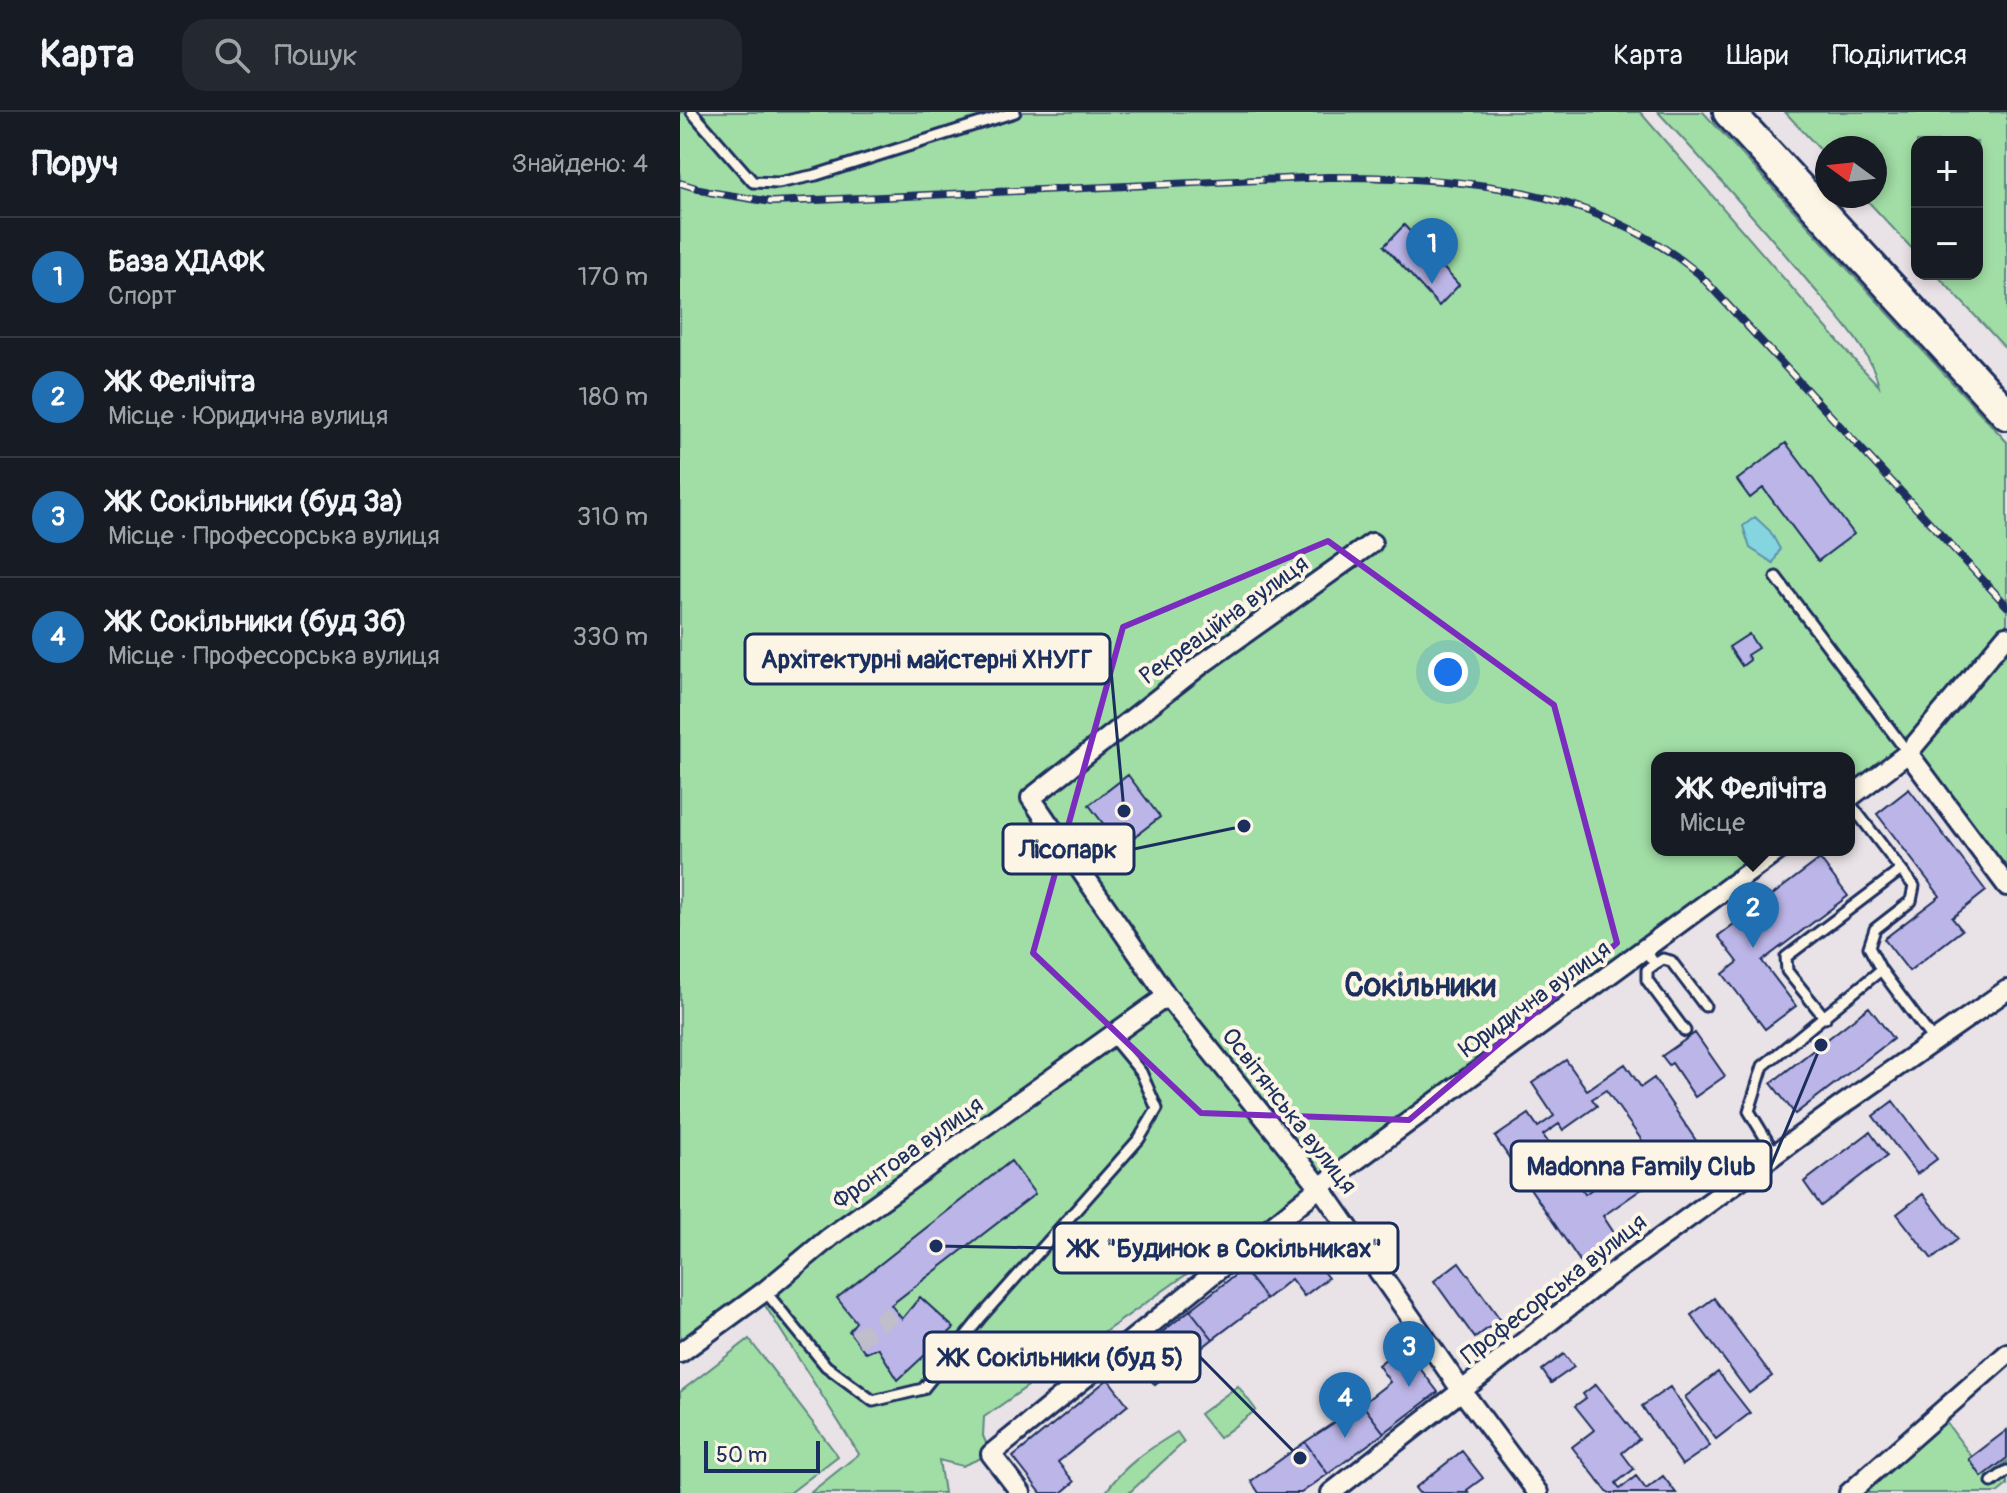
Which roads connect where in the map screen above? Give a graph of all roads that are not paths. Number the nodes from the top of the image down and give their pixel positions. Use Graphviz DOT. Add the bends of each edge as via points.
graph roads {
  1 [pos="692,112"];
  2 [pos="1015,112"];
  3 [pos="1729,112"];
  4 [pos="2007,414"];
  5 [pos="1372,543"];
  6 [pos="1776,577"];
  7 [pos="2006,636"];
  8 [pos="1908,753"];
  9 [pos="1855,795"];
  10 [pos="1031,798"];
  11 [pos="1855,808"];
  12 [pos="1772,856"];
  13 [pos="1901,870"];
  14 [pos="2007,886"];
  15 [pos="1650,957"];
  16 [pos="1881,970"];
  17 [pos="2007,990"];
  18 [pos="1167,996"];
  19 [pos="1705,1006"];
  20 [pos="1825,1018"];
  21 [pos="1685,1031"];
  22 [pos="1112,1037"];
  23 [pos="1933,1040"];
  24 [pos="1775,1154"];
  25 [pos="1320,1187"];
  26 [pos="765,1291"];
  27 [pos="680,1353"];
  28 [pos="2007,1354"];
  29 [pos="1462,1391"];
  30 [pos="2007,1471"];
  31 [pos="1992,1482"];
  32 [pos="1021,1493"];
  33 [pos="1331,1493"];
  34 [pos="1538,1493"];
  35 [pos="1849,1493"];
  1 -- 2 [label="lane" via="753,182 778,183"];
  3 -- 4 [label="main road"];
  5 -- 10 [label="street, Рекреаційна вулиця" via="1202,664"];
  6 -- 8 [label="lane"];
  7 -- 8 [label="street"];
  8 -- 9 [label="street"];
  8 -- 14 [label="street"];
  10 -- 18 [label="street, Освітянська вулиця"];
  11 -- 13 [label="lane"];
  12 -- 15 [label="street, Юридична вулиця"];
  13 -- 16 [label="lane" via="1914,886 1911,901 1875,929 1869,947"];
  13 -- 20 [label="lane" via="1786,957 1787,971"];
  15 -- 19 [label="lane" via="1671,961"];
  15 -- 21 [label="lane" via="1647,980"];
  15 -- 25 [label="street, Юридична вулиця"];
  16 -- 20 [label="lane"];
  16 -- 23 [label="lane"];
  17 -- 23 [label="street, Професорська вулиця"];
  18 -- 22 [label="street, Фронтова вулиця"];
  18 -- 25 [label="street, Освітянська вулиця"];
  20 -- 24 [label="lane" via="1763,1066 1749,1111"];
  22 -- 26 [label="street, Фронтова вулиця" via="830,1237"];
  22 -- 26 [label="lane" via="1141,1072 1157,1109 1139,1139 923,1389 873,1401 826,1366"];
  23 -- 24 [label="street, Професорська вулиця"];
  24 -- 29 [label="street, Професорська вулиця"];
  25 -- 29 [label="street, Освітянська вулиця"];
  25 -- 32 [label="street, Юридична вулиця" via="991,1454"];
  26 -- 27 [label="street, Фронтова вулиця"];
  28 -- 35 [label="street"];
  29 -- 33 [label="street, Професорська вулиця"];
  29 -- 34 [label="street, Освітянська вулиця"];
  30 -- 31 [label="lane"];
}
